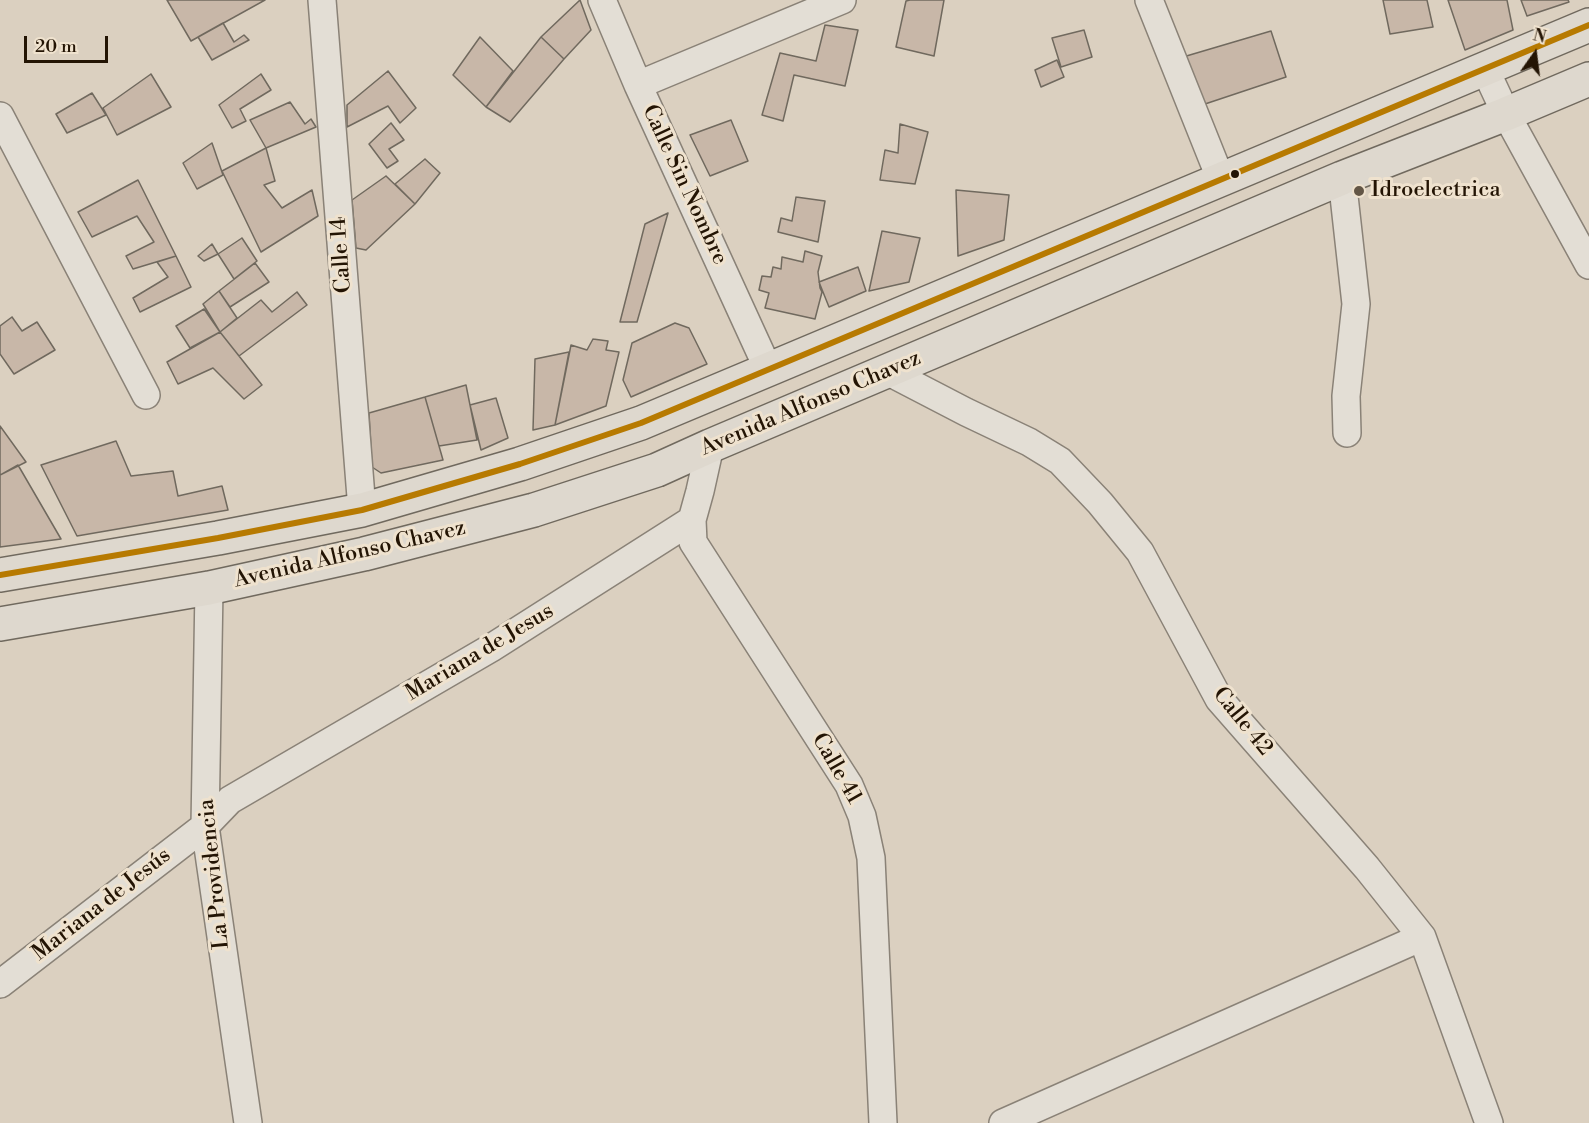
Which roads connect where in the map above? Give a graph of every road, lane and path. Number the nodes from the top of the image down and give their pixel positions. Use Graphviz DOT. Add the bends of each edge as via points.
graph roads {
  1 [pos="322,0"];
  2 [pos="602,0"];
  3 [pos="842,0"];
  4 [pos="1149,0"];
  5 [pos="1589,25"];
  6 [pos="1485,69"];
  7 [pos="1589,79"];
  8 [pos="638,85"];
  9 [pos="1506,114"];
  10 [pos="0,116"];
  11 [pos="1342,178"];
  12 [pos="1221,180"];
  13 [pos="1589,265"];
  14 [pos="768,369"];
  15 [pos="887,371"];
  16 [pos="146,395"];
  17 [pos="1347,433"];
  18 [pos="710,446"];
  19 [pos="362,510"];
  20 [pos="692,520"];
  21 [pos="0,575"];
  22 [pos="209,588"];
  23 [pos="0,624"];
  24 [pos="205,826"];
  25 [pos="1422,937"];
  26 [pos="0,984"];
  27 [pos="248,1123"];
  28 [pos="883,1123"];
  29 [pos="1003,1123"];
  30 [pos="1489,1123"];
  1 -- 19 [label="street, Calle 14"];
  2 -- 8 [label="street, Calle Sin Nombre"];
  3 -- 8 [label="street"];
  4 -- 12 [label="street"];
  5 -- 6 [label="main road, Avenida Alfonso Chavez"];
  6 -- 9 [label="street"];
  6 -- 12 [label="main road, Avenida Alfonso Chavez"];
  7 -- 9 [label="main road, Avenida Alfonso Chavez"];
  8 -- 14 [label="street, Calle Sin Nombre"];
  9 -- 11 [label="main road, Avenida Alfonso Chavez"];
  9 -- 13 [label="street"];
  10 -- 16 [label="street"];
  11 -- 15 [label="main road, Avenida Alfonso Chavez"];
  11 -- 17 [label="street" via="1356,304 1346,396"];
  12 -- 14 [label="main road, Avenida Alfonso Chavez"];
  14 -- 19 [label="main road, Avenida Alfonso Chavez" via="641,423 520,464"];
  15 -- 18 [label="main road, Avenida Alfonso Chavez"];
  15 -- 25 [label="street, Calle 42" via="1060,461 1101,503 1140,552 1219,699"];
  18 -- 20 [label="street"];
  18 -- 22 [label="main road, Avenida Alfonso Chavez" via="657,470 534,510 364,554"];
  19 -- 21 [label="main road, Avenida Alfonso Chavez"];
  20 -- 24 [label="street, Mariana de Jesus" via="491,648 230,800"];
  20 -- 28 [label="street, Calle 41" via="693,542 849,785 862,816 871,858"];
  22 -- 23 [label="main road, Avenida Alfonso Chavez"];
  22 -- 24 [label="street, La Providencia"];
  24 -- 26 [label="street, Mariana de Jesús"];
  24 -- 27 [label="street, La Providencia"];
  25 -- 29 [label="street"];
  25 -- 30 [label="street, Calle 42"];
}
